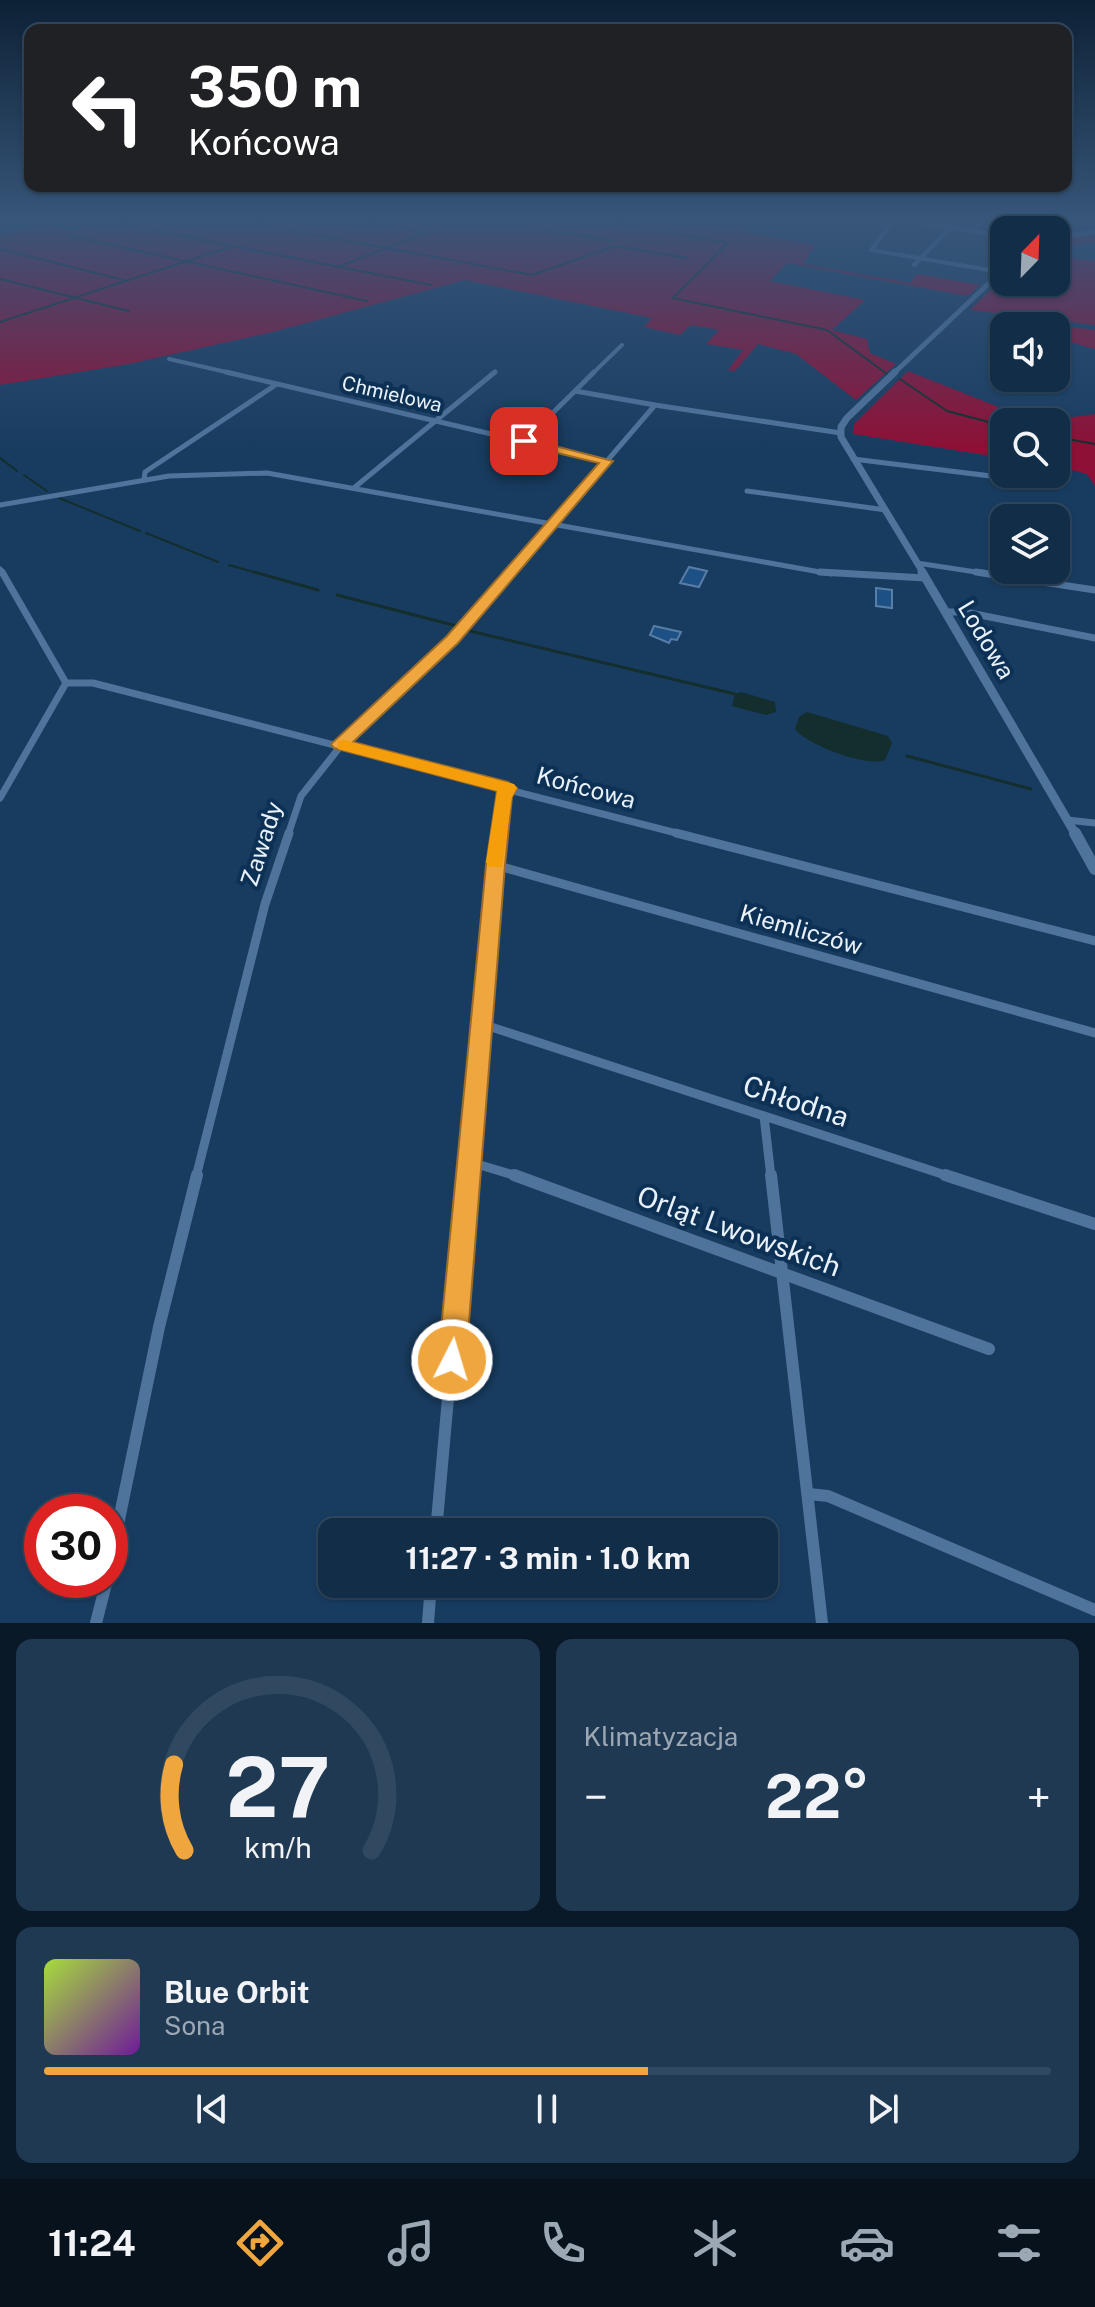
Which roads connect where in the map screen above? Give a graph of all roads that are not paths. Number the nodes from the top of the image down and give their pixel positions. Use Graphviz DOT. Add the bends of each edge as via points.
graph roads {
  1 [pos="974,297"];
  2 [pos="622,345"];
  3 [pos="169,359"];
  4 [pos="495,372"];
  5 [pos="277,384"];
  6 [pos="575,391"];
  7 [pos="655,405"];
  8 [pos="436,421"];
  9 [pos="841,433"];
  10 [pos="524,441"];
  11 [pos="853,459"];
  12 [pos="607,461"];
  13 [pos="990,476"];
  14 [pos="144,480"];
  15 [pos="355,487"];
  16 [pos="747,491"];
  17 [pos="0,505"];
  18 [pos="886,510"];
  19 [pos="554,523"];
  20 [pos="917,563"];
  21 [pos="0,569"];
  22 [pos="925,578"];
  23 [pos="1095,590"];
  24 [pos="946,612"];
  25 [pos="1095,638"];
  26 [pos="66,683"];
  27 [pos="340,744"];
  28 [pos="508,788"];
  29 [pos="0,798"];
  30 [pos="1067,820"];
  31 [pos="1095,823"];
  32 [pos="495,865"];
  33 [pos="1095,869"];
  34 [pos="1095,941"];
  35 [pos="482,1024"];
  36 [pos="1095,1033"];
  37 [pos="764,1116"];
  38 [pos="470,1162"];
  39 [pos="1095,1224"];
  40 [pos="783,1273"];
  41 [pos="989,1349"];
  42 [pos="124,1494"];
  43 [pos="809,1494"];
  44 [pos="437,1518"];
  45 [pos="102,1598"];
  46 [pos="430,1598"];
  47 [pos="1095,1610"];
  48 [pos="96,1623"];
  49 [pos="428,1623"];
  50 [pos="822,1623"];
  1 -- 9 [label="street" via="847,418"];
  2 -- 6 [label="street"];
  3 -- 5 [label="street, Chmielowa"];
  4 -- 8 [label="street"];
  5 -- 8 [label="street, Chmielowa"];
  5 -- 14 [label="street" via="145,472"];
  6 -- 7 [label="street"];
  6 -- 10 [label="street"];
  7 -- 9 [label="street"];
  7 -- 12 [label="street, Zawady"];
  8 -- 10 [label="street, Chmielowa"];
  8 -- 15 [label="street"];
  9 -- 11 [label="street, Lodowa"];
  10 -- 12 [label="street, Chmielowa"];
  11 -- 13 [label="street"];
  11 -- 18 [label="street, Lodowa"];
  12 -- 19 [label="street, Zawady"];
  14 -- 15 [label="street" via="243,472"];
  14 -- 17 [label="street"];
  15 -- 19 [label="street"];
  16 -- 18 [label="street"];
  18 -- 20 [label="street, Lodowa"];
  19 -- 22 [label="street" via="831,574"];
  19 -- 27 [label="street, Zawady" via="452,640"];
  20 -- 22 [label="street, Lodowa"];
  20 -- 23 [label="street"];
  21 -- 26 [label="street"];
  22 -- 24 [label="street, Lodowa"];
  24 -- 25 [label="street"];
  24 -- 30 [label="street, Lodowa"];
  26 -- 27 [label="street, Końcowa" via="93,683"];
  26 -- 29 [label="street"];
  27 -- 28 [label="street, Końcowa"];
  27 -- 42 [label="street, Zawady" via="301,796 265,904 159,1327"];
  28 -- 32 [label="street"];
  28 -- 34 [label="street, Końcowa"];
  30 -- 31 [label="street"];
  30 -- 33 [label="street, Lodowa"];
  32 -- 35 [label="street"];
  32 -- 36 [label="street, Kiemliczów"];
  35 -- 37 [label="street, Chłodna"];
  35 -- 38 [label="street"];
  37 -- 39 [label="street, Chłodna"];
  37 -- 40 [label="street"];
  38 -- 40 [label="street, Orląt Lwowskich"];
  38 -- 44 [label="street"];
  40 -- 41 [label="street, Orląt Lwowskich"];
  40 -- 43 [label="street"];
  43 -- 47 [label="street" via="828,1496"];
  43 -- 50 [label="street"];
  45 -- 48 [label="street"];
  46 -- 49 [label="street"];
}
